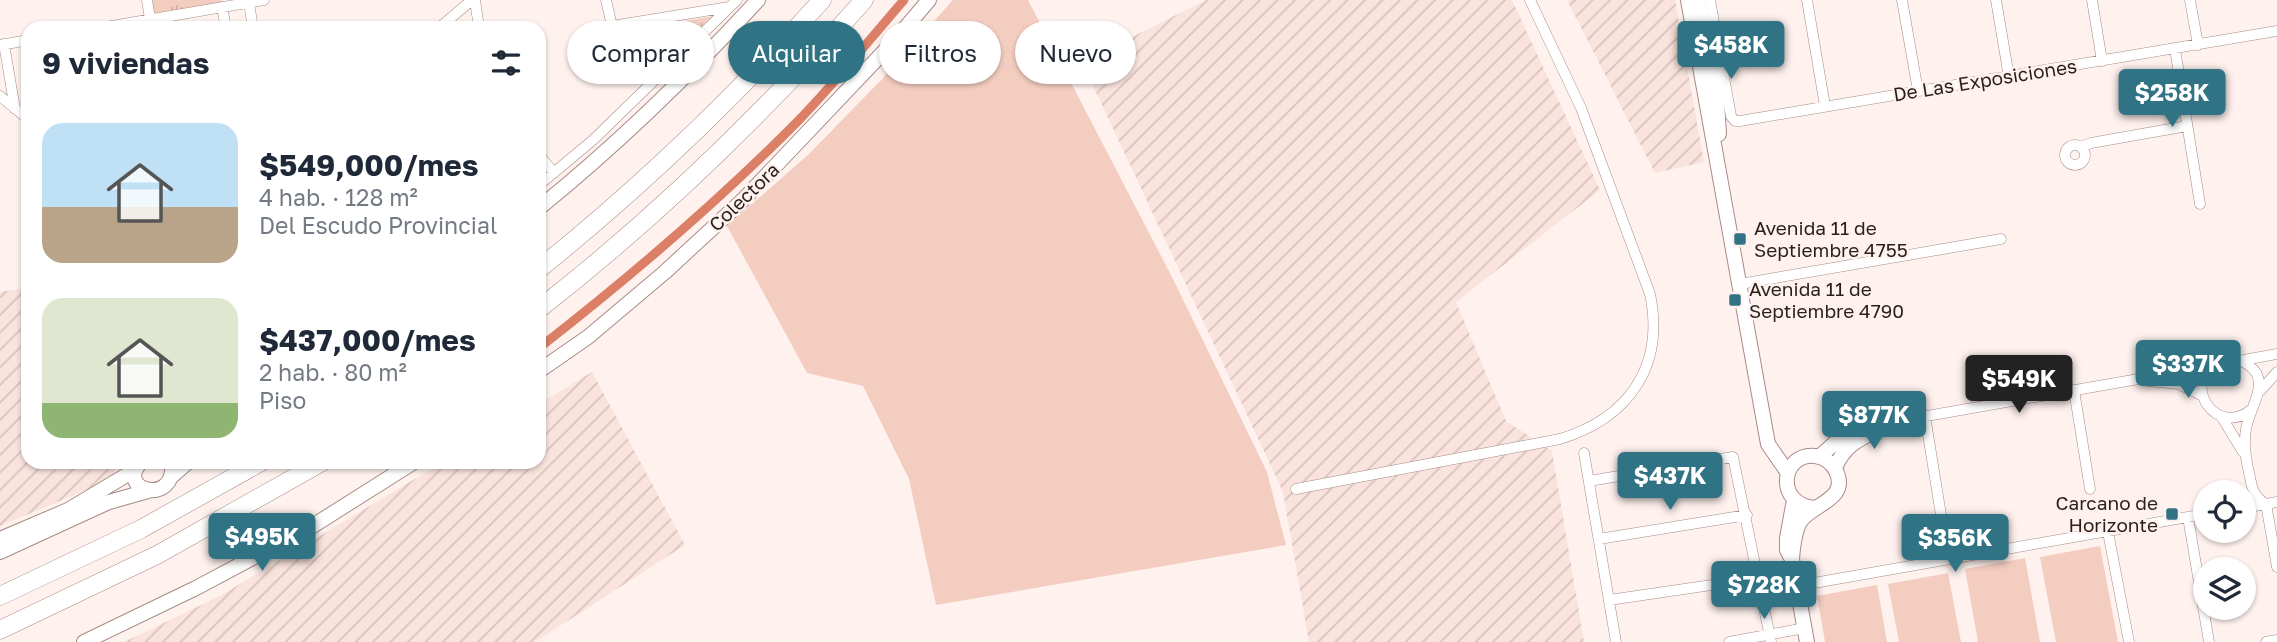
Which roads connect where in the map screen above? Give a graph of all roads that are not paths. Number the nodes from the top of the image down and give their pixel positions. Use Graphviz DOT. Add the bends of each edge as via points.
graph roads {
  1 [pos="147,0"];
  2 [pos="264,0"];
  3 [pos="474,0"];
  4 [pos="606,0"];
  5 [pos="758,0"];
  6 [pos="822,0"];
  7 [pos="864,0"];
  8 [pos="929,0"];
  9 [pos="1530,0"];
  10 [pos="1688,0"];
  11 [pos="1698,0"];
  12 [pos="1710,0"];
  13 [pos="1807,0"];
  14 [pos="1902,0"];
  15 [pos="1996,0"];
  16 [pos="2092,0"];
  17 [pos="2190,0"];
  18 [pos="735,2"];
  19 [pos="249,3"];
  20 [pos="222,7"];
  21 [pos="150,19"];
  22 [pos="139,21"];
  23 [pos="225,21"];
  24 [pos="252,21"];
  25 [pos="448,21"];
  26 [pos="478,21"];
  27 [pos="611,21"];
  28 [pos="638,21"];
  29 [pos="714,22"];
  30 [pos="2277,31"];
  31 [pos="21,41"];
  32 [pos="2,45"];
  33 [pos="2198,45"];
  34 [pos="2175,49"];
  35 [pos="2102,61"];
  36 [pos="2009,77"];
  37 [pos="651,84"];
  38 [pos="1918,92"];
  39 [pos="0,96"];
  40 [pos="1825,106"];
  41 [pos="15,109"];
  42 [pos="21,113"];
  43 [pos="2187,126"];
  44 [pos="2081,147"];
  45 [pos="546,163"];
  46 [pos="1718,167"];
  47 [pos="554,173"];
  48 [pos="546,179"];
  49 [pos="546,202"];
  50 [pos="2200,204"];
  51 [pos="2001,239"];
  52 [pos="546,263"];
  53 [pos="1740,284"];
  54 [pos="546,303"];
  55 [pos="2277,354"];
  56 [pos="2239,360"];
  57 [pos="546,366"];
  58 [pos="2213,366"];
  59 [pos="2277,372"];
  60 [pos="2135,379"];
  61 [pos="2074,390"];
  62 [pos="2261,390"];
  63 [pos="2203,396"];
  64 [pos="2252,409"];
  65 [pos="1764,416"];
  66 [pos="1925,416"];
  67 [pos="2221,416"];
  68 [pos="1898,421"];
  69 [pos="1584,453"];
  70 [pos="2245,456"];
  71 [pos="1819,457"];
  72 [pos="1798,460"];
  73 [pos="1835,468"];
  74 [pos="133,469"];
  75 [pos="137,469"];
  76 [pos="172,469"];
  77 [pos="181,469"];
  78 [pos="248,469"];
  79 [pos="310,469"];
  80 [pos="403,469"];
  81 [pos="1787,473"];
  82 [pos="171,478"];
  83 [pos="2250,480"];
  84 [pos="1589,481"];
  85 [pos="1296,489"];
  86 [pos="2090,489"];
  87 [pos="148,491"];
  88 [pos="2256,494"];
  89 [pos="1794,500"];
  90 [pos="2277,502"];
  91 [pos="2266,504"];
  92 [pos="2256,505"];
  93 [pos="1815,508"];
  94 [pos="1746,515"];
  95 [pos="2193,516"];
  96 [pos="2188,517"];
  97 [pos="1942,521"];
  98 [pos="2108,531"];
  99 [pos="0,539"];
  100 [pos="1598,539"];
  101 [pos="0,552"];
  102 [pos="2277,567"];
  103 [pos="1794,573"];
  104 [pos="1759,578"];
  105 [pos="0,596"];
  106 [pos="1609,600"];
  107 [pos="66,601"];
  108 [pos="0,630"];
  109 [pos="1806,635"];
  110 [pos="0,639"];
  111 [pos="1771,639"];
  112 [pos="2277,640"];
  113 [pos="84,642"];
  114 [pos="1616,642"];
  115 [pos="1729,642"];
  116 [pos="2129,642"];
  117 [pos="2209,642"];
  118 [pos="2266,642"];
  1 -- 21 [label="street"];
  2 -- 19 [label="street"];
  3 -- 25 [label="street"];
  3 -- 26 [label="street"];
  4 -- 27 [label="street"];
  5 -- 49 [label="street" via="610,149"];
  6 -- 52 [label="highway" via="684,142"];
  7 -- 54 [label="highway" via="702,169"];
  8 -- 57 [label="street, Colectora" via="743,200 588,337"];
  9 -- 85 [label="street" via="1581,108 1650,294 1654,313 1651,348 1639,381 1616,411 1560,439"];
  10 -- 46 [label="street"];
  11 -- 46 [label="street" via="1717,101"];
  12 -- 40 [label="street, De Las Exposiciones" via="1735,121"];
  13 -- 40 [label="street"];
  14 -- 38 [label="street"];
  15 -- 36 [label="street"];
  16 -- 35 [label="street"];
  17 -- 33 [label="street"];
  18 -- 28 [label="street"];
  18 -- 29 [label="street"];
  19 -- 20 [label="street"];
  19 -- 24 [label="street"];
  20 -- 21 [label="street"];
  20 -- 23 [label="street"];
  21 -- 22 [label="street"];
  30 -- 33 [label="street, De Las Exposiciones"];
  31 -- 32 [label="street"];
  32 -- 41 [label="street"];
  33 -- 34 [label="street, De Las Exposiciones"];
  34 -- 35 [label="street, De Las Exposiciones"];
  34 -- 43 [label="street"];
  35 -- 36 [label="street, De Las Exposiciones"];
  36 -- 38 [label="street, De Las Exposiciones"];
  37 -- 47 [label="street"];
  38 -- 40 [label="street, De Las Exposiciones"];
  39 -- 41 [label="street"];
  41 -- 42 [label="street"];
  43 -- 44 [label="street"];
  43 -- 50 [label="street"];
  45 -- 47 [label="street"];
  46 -- 53 [label="street"];
  47 -- 48 [label="street"];
  51 -- 53 [label="street"];
  53 -- 65 [label="street"];
  55 -- 56 [label="street"];
  56 -- 58 [label="street" via="2223,360"];
  56 -- 62 [label="street" via="2253,369"];
  58 -- 60 [label="street"];
  58 -- 63 [label="street" via="2203,379"];
  59 -- 62 [label="street"];
  60 -- 61 [label="street"];
  60 -- 63 [label="street" via="2179,384"];
  61 -- 66 [label="street"];
  61 -- 86 [label="street"];
  62 -- 64 [label="street"];
  63 -- 67 [label="street"];
  64 -- 67 [label="street" via="2238,417"];
  64 -- 70 [label="street"];
  65 -- 72 [label="street" via="1780,449"];
  65 -- 81 [label="street" via="1770,450"];
  66 -- 68 [label="street"];
  66 -- 97 [label="street"];
  67 -- 70 [label="street"];
  68 -- 71 [label="street" via="1853,430"];
  68 -- 73 [label="street" via="1851,444"];
  69 -- 84 [label="street"];
  70 -- 83 [label="street"];
  71 -- 72 [label="street"];
  71 -- 73 [label="street"];
  72 -- 81 [label="street"];
  73 -- 93 [label="street" via="1839,482 1834,497"];
  74 -- 99 [label="street" via="68,510"];
  75 -- 87 [label="street" via="138,484"];
  76 -- 82 [label="street"];
  77 -- 82 [label="street"];
  78 -- 105 [label="highway" via="141,529"];
  79 -- 107 [label="highway"];
  80 -- 113 [label="street" via="311,527"];
  81 -- 89 [label="street" via="1787,490"];
  82 -- 87 [label="street"];
  84 -- 94 [label="street" via="1733,457"];
  84 -- 100 [label="street"];
  87 -- 101 [label="street" via="97,507"];
  88 -- 91 [label="street"];
  89 -- 93 [label="street"];
  89 -- 103 [label="street" via="1787,538"];
  90 -- 91 [label="street"];
  91 -- 92 [label="street"];
  91 -- 102 [label="street"];
  93 -- 103 [label="street" via="1796,531"];
  94 -- 100 [label="street"];
  94 -- 104 [label="street"];
  95 -- 96 [label="street"];
  96 -- 98 [label="street"];
  96 -- 117 [label="street"];
  98 -- 103 [label="street"];
  98 -- 116 [label="street"];
  100 -- 106 [label="street"];
  103 -- 104 [label="street"];
  103 -- 109 [label="street"];
  104 -- 106 [label="street"];
  104 -- 111 [label="street"];
  106 -- 114 [label="street"];
  107 -- 108 [label="highway"];
  107 -- 110 [label="highway"];
  109 -- 111 [label="street"];
  111 -- 115 [label="street"];
  112 -- 118 [label="street"];
}
